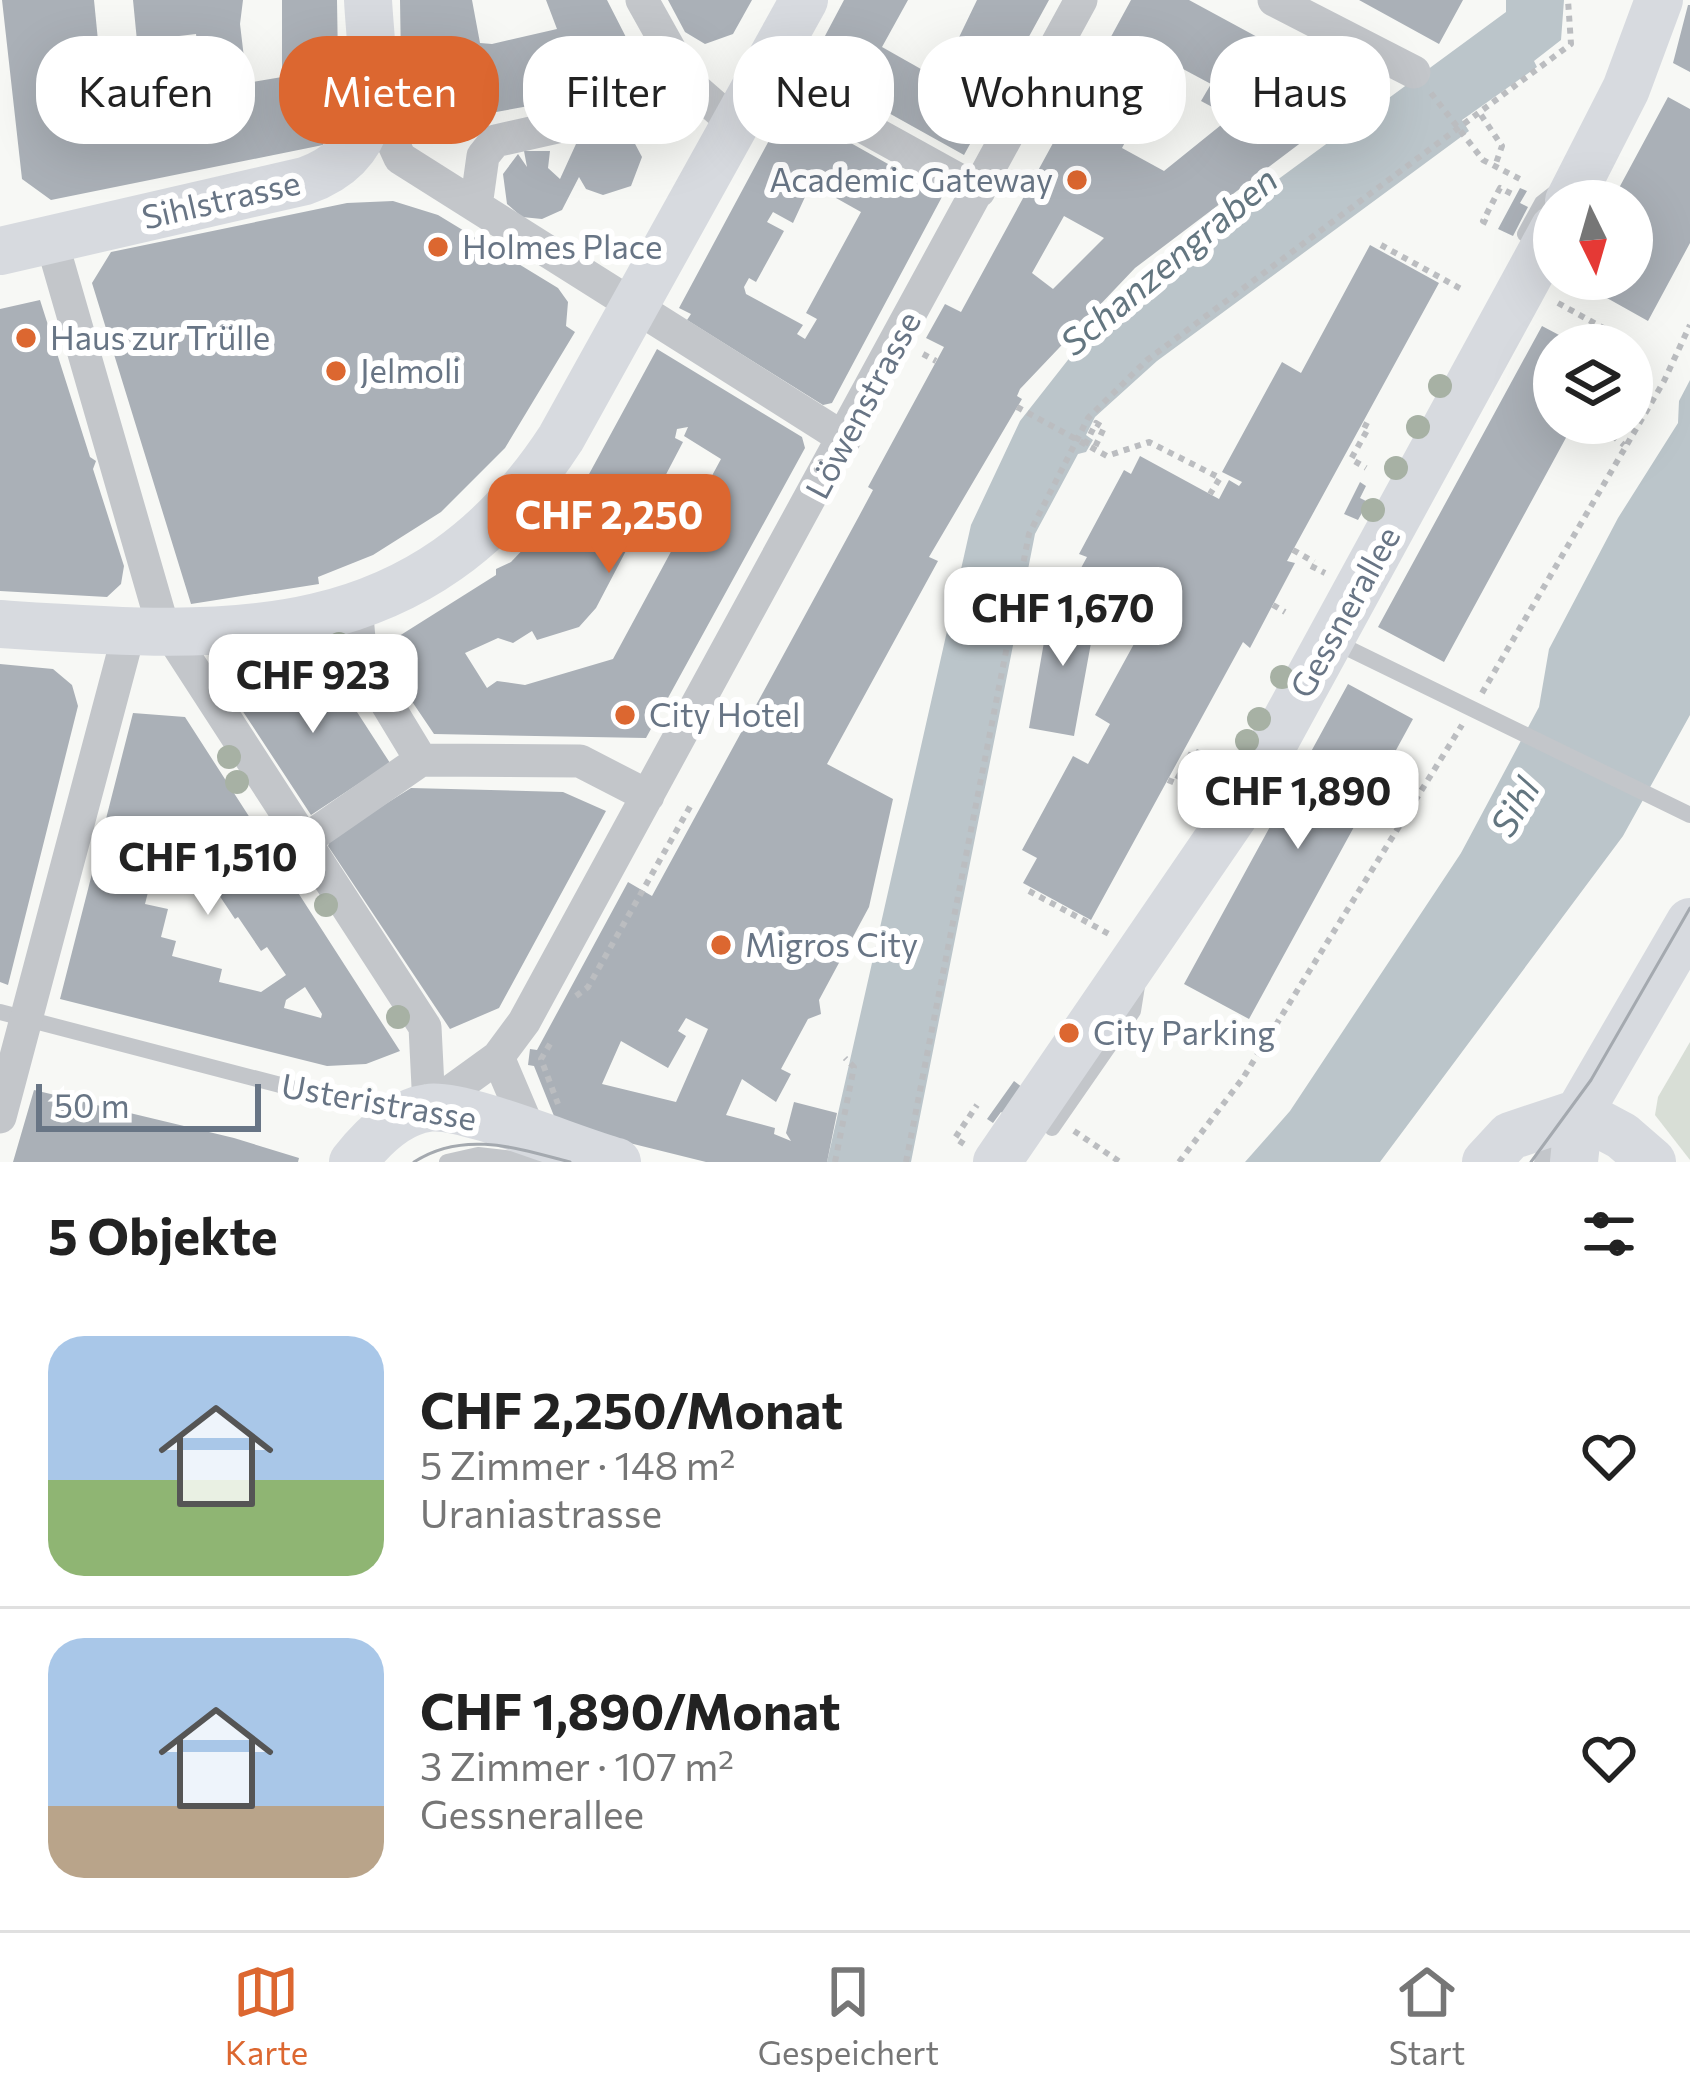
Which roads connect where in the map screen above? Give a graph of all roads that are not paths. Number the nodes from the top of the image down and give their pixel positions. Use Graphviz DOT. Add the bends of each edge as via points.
graph roads {
  1 [pos="368,0"];
  2 [pos="641,0"];
  3 [pos="804,0"];
  4 [pos="1081,0"];
  5 [pos="1274,0"];
  6 [pos="1659,0"];
  7 [pos="370,36"];
  8 [pos="661,36"];
  9 [pos="784,36"];
  10 [pos="1414,72"];
  11 [pos="709,102"];
  12 [pos="733,122"];
  13 [pos="733,130"];
  14 [pos="523,135"];
  15 [pos="356,144"];
  16 [pos="394,144"];
  17 [pos="893,144"];
  18 [pos="1575,180"];
  19 [pos="979,191"];
  20 [pos="476,206"];
  21 [pos="1533,219"];
  22 [pos="51,239"];
  23 [pos="0,250"];
  24 [pos="1510,260"];
  25 [pos="1533,261"];
  26 [pos="1494,289"];
  27 [pos="634,306"];
  28 [pos="1491,346"];
  29 [pos="844,439"];
  30 [pos="356,604"];
  31 [pos="0,624"];
  32 [pos="155,634"];
  33 [pos="1330,640"];
  34 [pos="421,760"];
  35 [pos="648,796"];
  36 [pos="1690,815"];
  37 [pos="304,841"];
  38 [pos="1690,922"];
  39 [pos="1122,948"];
  40 [pos="13,1016"];
  41 [pos="498,1057"];
  42 [pos="7,1066"];
  43 [pos="429,1107"];
  44 [pos="1579,1113"];
  45 [pos="0,1117"];
  46 [pos="1052,1128"];
  47 [pos="546,1139"];
  48 [pos="982,1154"];
  49 [pos="353,1162"];
  50 [pos="447,1162"];
  51 [pos="617,1162"];
  52 [pos="1486,1162"];
  53 [pos="1542,1162"];
  54 [pos="1574,1162"];
  55 [pos="1652,1162"];
  1 -- 7 [label="street, Sihlstrasse"];
  2 -- 8 [label="street"];
  3 -- 9 [label="street"];
  4 -- 19 [label="street, Löwenstrasse"];
  5 -- 10 [label="street"];
  6 -- 18 [label="street, Gessnerallee" via="1633,75"];
  11 -- 12 [label="street"];
  13 -- 27 [label="street"];
  14 -- 20 [label="street" via="495,141 483,155"];
  15 -- 22 [label="street, Sihlstrasse" via="328,173"];
  16 -- 20 [label="street" via="400,158"];
  17 -- 19 [label="street"];
  19 -- 29 [label="street, Löwenstrasse"];
  20 -- 27 [label="street"];
  21 -- 24 [label="lane"];
  22 -- 23 [label="street, Sihlstrasse"];
  22 -- 32 [label="street"];
  25 -- 28 [label="street, Gessnerallee"];
  26 -- 28 [label="lane"];
  27 -- 29 [label="street"];
  27 -- 30 [label="street" via="561,438 519,494 447,557"];
  28 -- 33 [label="street, Gessnerallee"];
  29 -- 35 [label="street, Löwenstrasse"];
  30 -- 32 [label="street" via="272,628"];
  30 -- 34 [label="street" via="361,661"];
  31 -- 32 [label="street"];
  32 -- 37 [label="street"];
  32 -- 40 [label="street"];
  33 -- 36 [label="lane"];
  33 -- 39 [label="street, Gessnerallee" via="1235,814"];
  34 -- 35 [label="street" via="580,761"];
  34 -- 37 [label="street"];
  35 -- 41 [label="street, Löwenstrasse"];
  37 -- 43 [label="street" via="425,1027"];
  38 -- 44 [label="street"];
  39 -- 46 [label="lane" via="1133,1011"];
  39 -- 48 [label="street, Gessnerallee"];
  40 -- 42 [label="street"];
  40 -- 43 [label="lane, Usteristrasse" via="338,1100"];
  41 -- 43 [label="street, Löwenstrasse"];
  41 -- 47 [label="street"];
  42 -- 45 [label="street"];
  43 -- 47 [label="street, Usteristrasse"];
  43 -- 49 [label="street, Löwenstrasse" via="399,1119"];
  44 -- 52 [label="street" via="1510,1136"];
  44 -- 53 [label="lane"];
  44 -- 54 [label="street"];
  44 -- 55 [label="street"];
  47 -- 50 [label="lane"];
  47 -- 51 [label="street, Usteristrasse"];
}
